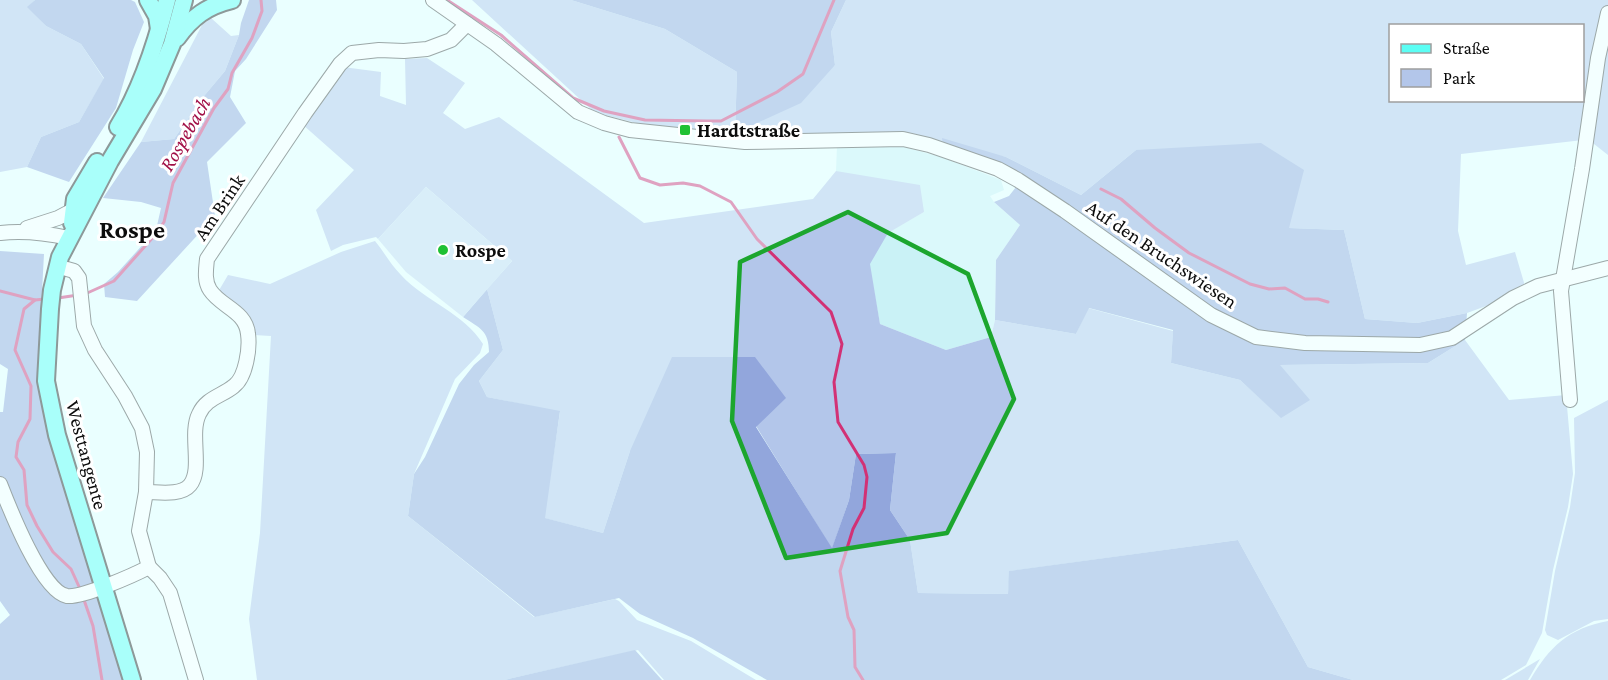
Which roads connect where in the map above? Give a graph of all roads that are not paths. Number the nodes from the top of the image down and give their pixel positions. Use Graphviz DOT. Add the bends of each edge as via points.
graph roads {
  1 [pos="148,0"];
  2 [pos="167,0"];
  3 [pos="184,0"];
  4 [pos="232,0"];
  5 [pos="433,0"];
  6 [pos="1608,14"];
  7 [pos="467,24"];
  8 [pos="159,31"];
  9 [pos="172,44"];
  10 [pos="75,209"];
  11 [pos="18,231"];
  12 [pos="0,233"];
  13 [pos="69,238"];
  14 [pos="1608,268"];
  15 [pos="67,269"];
  16 [pos="1563,279"];
  17 [pos="1570,400"];
  18 [pos="0,484"];
  19 [pos="146,492"];
  20 [pos="149,567"];
  21 [pos="97,588"];
  22 [pos="132,680"];
  23 [pos="196,680"];
  1 -- 8 [label="main road" via="157,16"];
  2 -- 8 [label="main road, Westtangente"];
  3 -- 9 [label="main road, Westtangente"];
  4 -- 9 [label="main road" via="199,13"];
  5 -- 7 [label="street"];
  6 -- 16 [label="street"];
  7 -- 16 [label="street, Auf den Bruchswiesen" via="578,112 604,123 630,130 745,142 903,139 998,169 1211,315 1256,337 1305,343 1420,345 1452,338 1513,298"];
  7 -- 19 [label="street, Am Brink" via="452,40 427,49 352,53 340,63 304,113 207,259 210,291 242,317 248,333 244,373 235,385 200,410 195,423 194,476 189,486 181,492"];
  8 -- 10 [label="main road, Westtangente" via="126,115 78,193"];
  9 -- 13 [label="main road, Westtangente" via="153,88"];
  10 -- 11 [label="street"];
  10 -- 13 [label="main road, Westtangente"];
  11 -- 12 [label="street"];
  11 -- 13 [label="street"];
  13 -- 21 [label="main road, Westtangente" via="52,290 46,381"];
  14 -- 16 [label="street, Auf den Bruchswiesen"];
  15 -- 19 [label="street" via="79,278 84,326 95,350 142,428 147,452"];
  16 -- 17 [label="street"];
  18 -- 21 [label="street" via="37,565 60,594 76,595"];
  19 -- 20 [label="street" via="139,531"];
  20 -- 21 [label="street"];
  20 -- 23 [label="street" via="170,592"];
  21 -- 22 [label="main road, Westtangente"];
}
